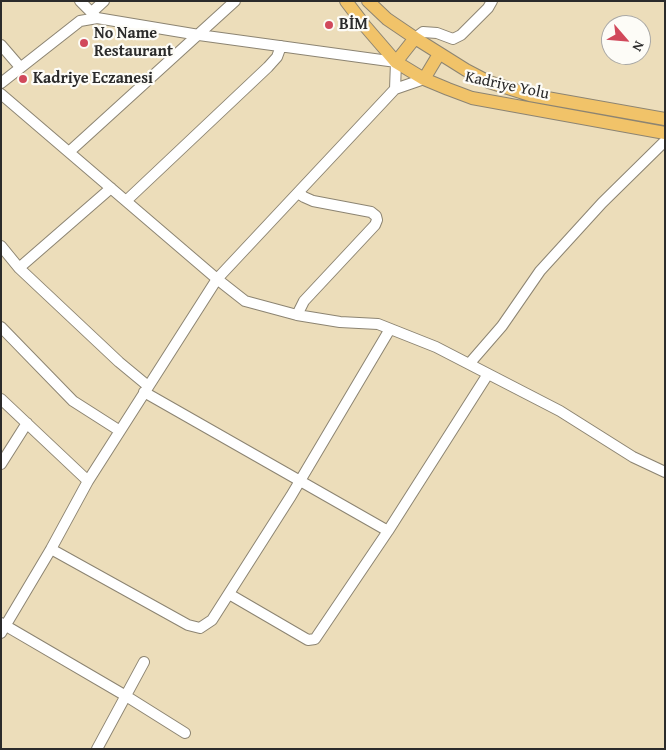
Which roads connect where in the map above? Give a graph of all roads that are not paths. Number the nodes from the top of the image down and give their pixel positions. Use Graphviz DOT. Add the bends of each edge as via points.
graph roads {
  1 [pos="104,1"];
  2 [pos="235,1"];
  3 [pos="346,1"];
  4 [pos="368,1"];
  5 [pos="492,1"];
  6 [pos="83,2"];
  7 [pos="94,15"];
  8 [pos="199,35"];
  9 [pos="415,38"];
  10 [pos="1,45"];
  11 [pos="281,46"];
  12 [pos="438,54"];
  13 [pos="396,62"];
  14 [pos="20,67"];
  15 [pos="424,79"];
  16 [pos="1,83"];
  17 [pos="395,89"];
  18 [pos="1,94"];
  19 [pos="665,119"];
  20 [pos="665,133"];
  21 [pos="665,141"];
  22 [pos="69,152"];
  23 [pos="111,188"];
  24 [pos="298,193"];
  25 [pos="126,201"];
  26 [pos="1,246"];
  27 [pos="19,268"];
  28 [pos="217,279"];
  29 [pos="297,315"];
  30 [pos="1,327"];
  31 [pos="390,329"];
  32 [pos="469,364"];
  33 [pos="488,374"];
  34 [pos="146,389"];
  35 [pos="1,399"];
  36 [pos="27,423"];
  37 [pos="120,431"];
  38 [pos="1,464"];
  39 [pos="665,472"];
  40 [pos="88,481"];
  41 [pos="299,481"];
  42 [pos="388,531"];
  43 [pos="51,549"];
  44 [pos="229,594"];
  45 [pos="3,627"];
  46 [pos="144,662"];
  47 [pos="126,696"];
  48 [pos="185,733"];
  49 [pos="97,749"];
  1 -- 7 [label="street"];
  2 -- 8 [label="street"];
  3 -- 13 [label="main road, Kadriye Yolu"];
  4 -- 9 [label="main road, Kadriye Yolu"];
  5 -- 9 [label="street" via="461,35 453,39 423,32"];
  6 -- 7 [label="street"];
  7 -- 8 [label="street"];
  7 -- 14 [label="street" via="80,21"];
  8 -- 11 [label="street"];
  8 -- 22 [label="street"];
  9 -- 12 [label="main road, Kadriye Yolu"];
  9 -- 13 [label="main road"];
  10 -- 14 [label="street"];
  11 -- 13 [label="street"];
  11 -- 25 [label="street" via="268,67"];
  12 -- 15 [label="main road"];
  12 -- 19 [label="main road, Kadriye Yolu" via="488,82 530,96"];
  13 -- 15 [label="main road, Kadriye Yolu"];
  13 -- 17 [label="street"];
  14 -- 16 [label="street"];
  15 -- 17 [label="street"];
  15 -- 20 [label="main road, Kadriye Yolu" via="472,98"];
  17 -- 24 [label="street"];
  18 -- 22 [label="street"];
  21 -- 32 [label="street" via="540,271 502,326"];
  22 -- 23 [label="street"];
  23 -- 25 [label="street"];
  23 -- 27 [label="street"];
  24 -- 28 [label="street"];
  24 -- 29 [label="street" via="313,200 371,212 377,220 304,301"];
  25 -- 28 [label="street"];
  26 -- 27 [label="street"];
  27 -- 34 [label="street"];
  28 -- 29 [label="street" via="245,301"];
  28 -- 34 [label="street"];
  29 -- 31 [label="street" via="378,324"];
  30 -- 37 [label="street" via="73,401"];
  31 -- 32 [label="street" via="436,346"];
  31 -- 41 [label="street"];
  32 -- 33 [label="street"];
  33 -- 39 [label="street" via="560,411 634,458"];
  33 -- 42 [label="street"];
  34 -- 37 [label="street"];
  34 -- 41 [label="street"];
  35 -- 36 [label="street"];
  36 -- 38 [label="street"];
  36 -- 40 [label="street"];
  37 -- 40 [label="street"];
  40 -- 43 [label="street"];
  41 -- 42 [label="street"];
  41 -- 44 [label="street"];
  42 -- 44 [label="street" via="315,639 308,640"];
  43 -- 44 [label="street" via="188,625 200,628 212,620"];
  43 -- 45 [label="street"];
  45 -- 47 [label="street"];
  46 -- 47 [label="street"];
  47 -- 48 [label="street"];
  47 -- 49 [label="street"];
}
